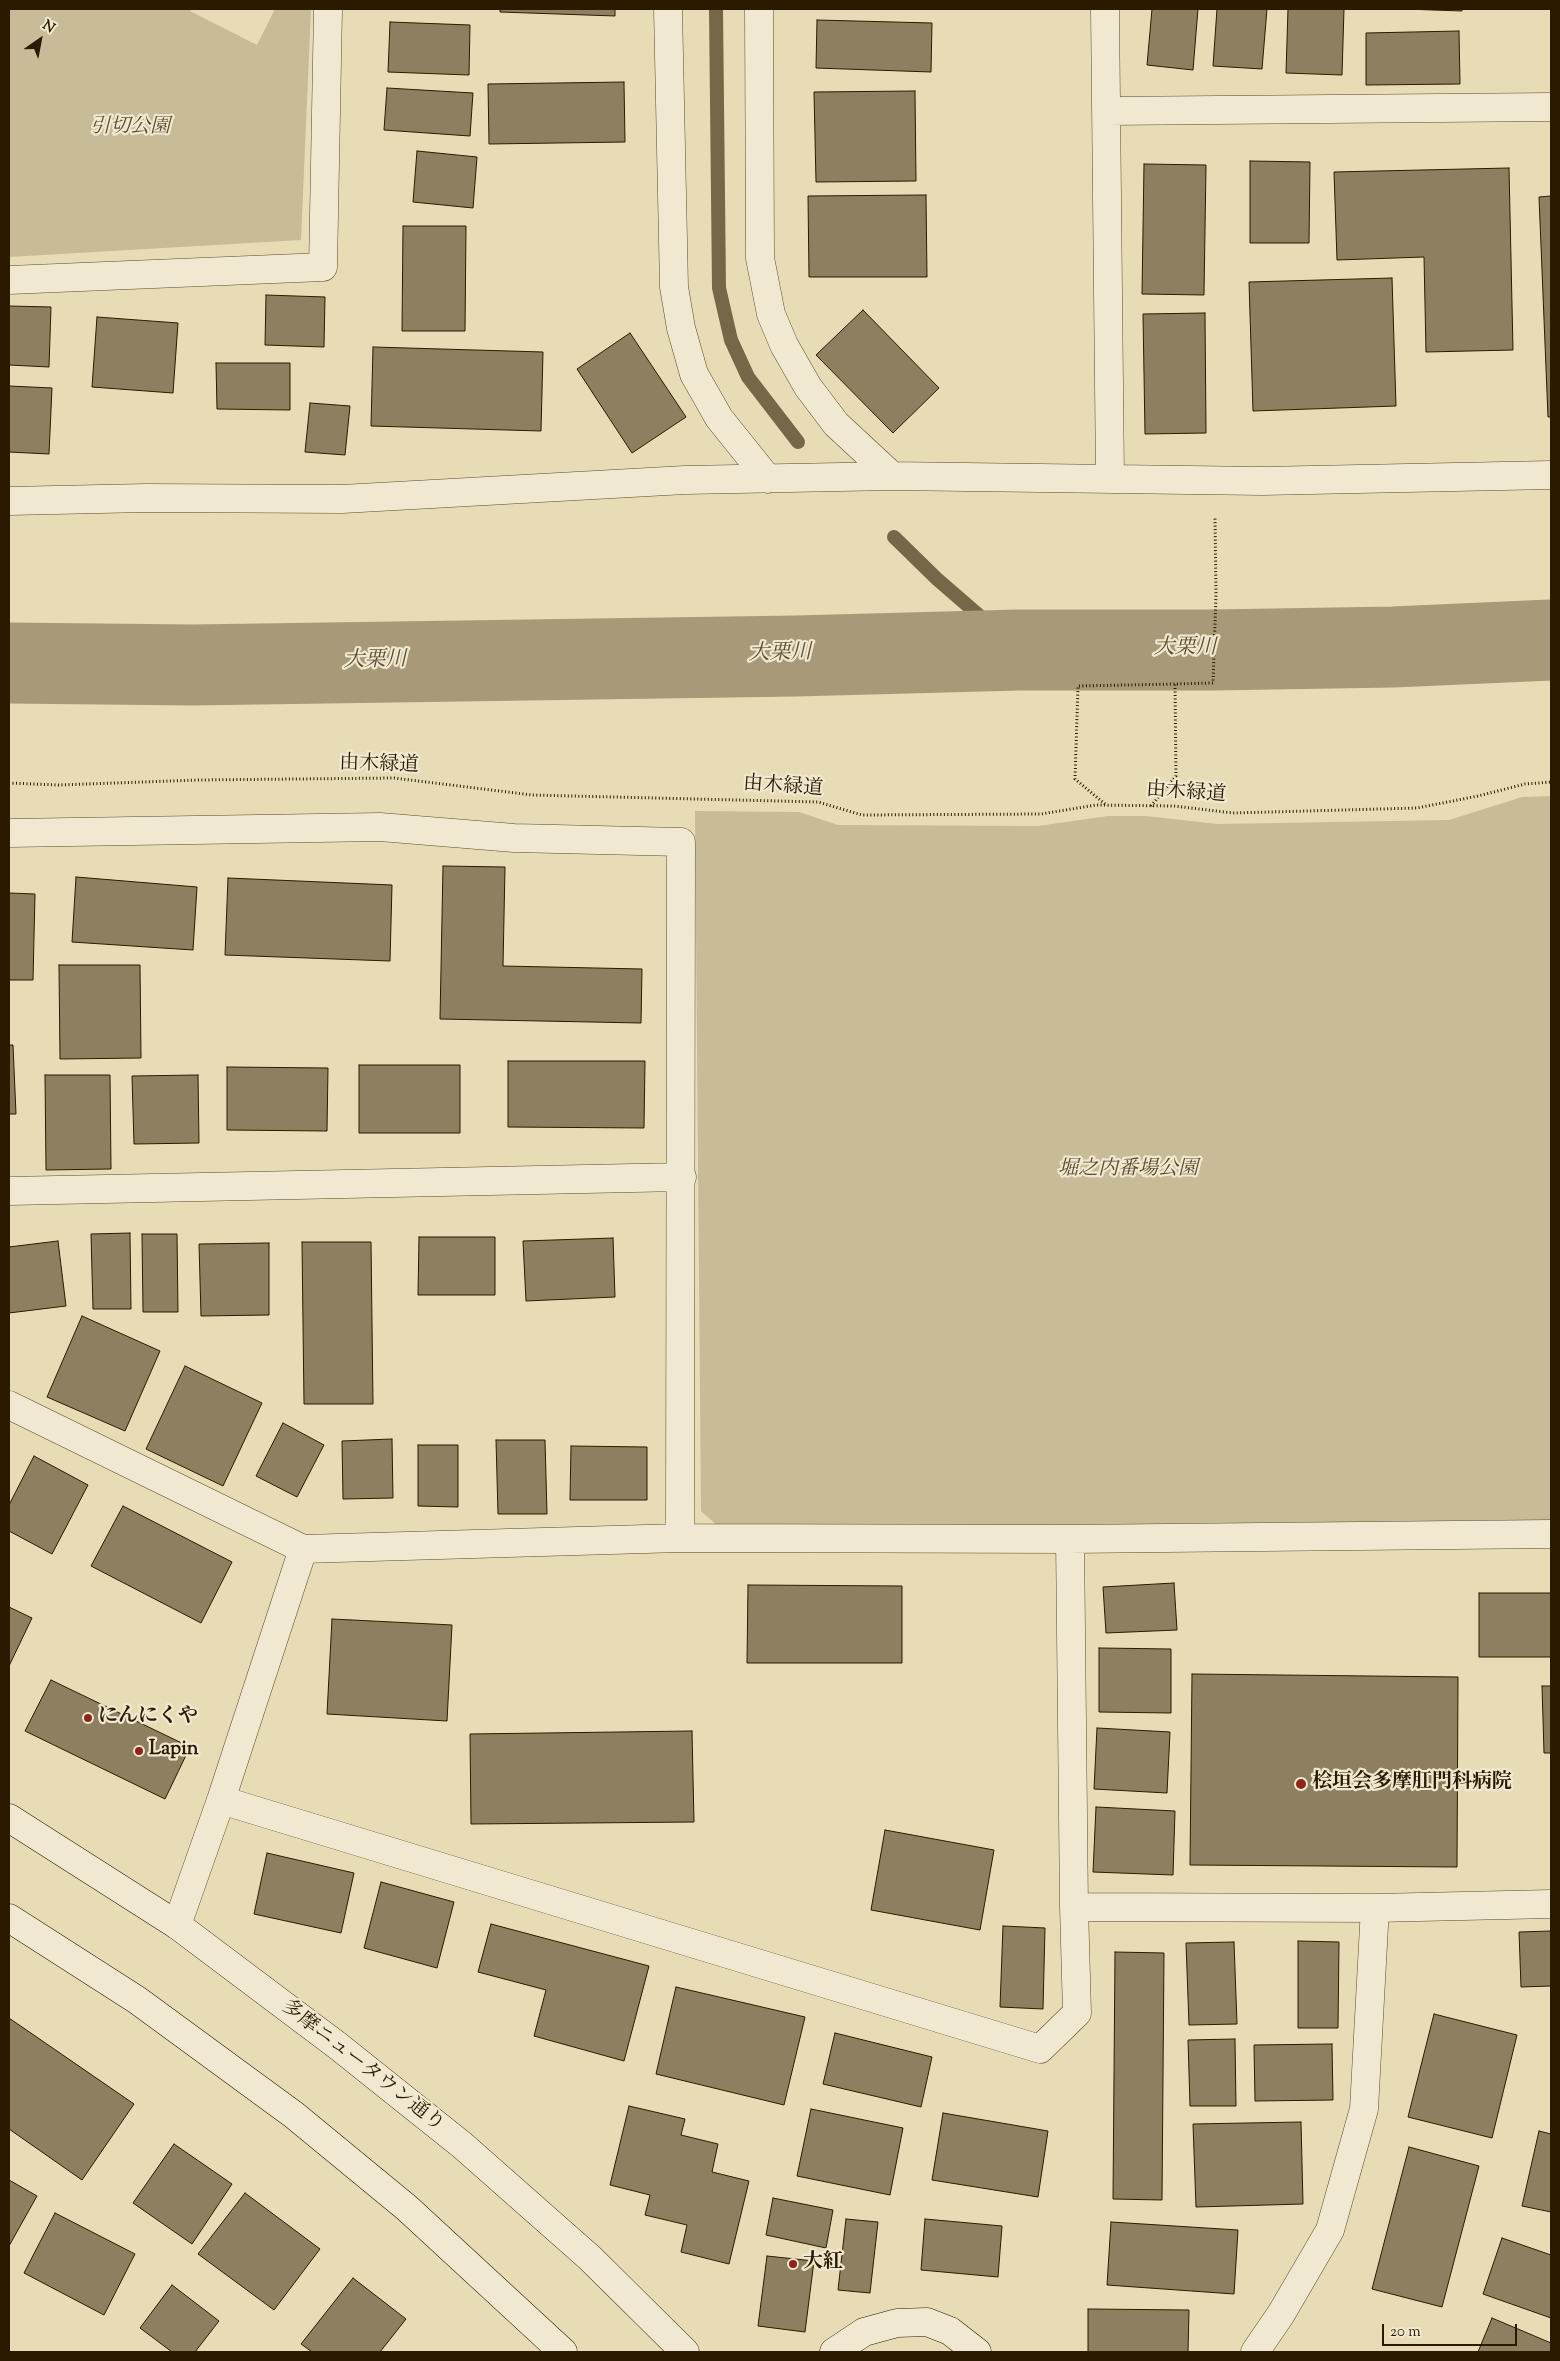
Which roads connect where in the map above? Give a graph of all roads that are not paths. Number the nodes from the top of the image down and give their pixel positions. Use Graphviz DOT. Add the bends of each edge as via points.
graph roads {
  1 [pos="328,9"];
  2 [pos="668,9"];
  3 [pos="759,9"];
  4 [pos="1105,9"];
  5 [pos="1551,107"];
  6 [pos="1107,111"];
  7 [pos="9,280"];
  8 [pos="1551,475"];
  9 [pos="892,476"];
  10 [pos="768,479"];
  11 [pos="1110,479"];
  12 [pos="9,501"];
  13 [pos="9,833"];
  14 [pos="682,1177"];
  15 [pos="9,1191"];
  16 [pos="9,1405"];
  17 [pos="1551,1534"];
  18 [pos="680,1538"];
  19 [pos="1070,1539"];
  20 [pos="303,1549"];
  21 [pos="221,1800"];
  22 [pos="9,1818"];
  23 [pos="1551,1904"];
  24 [pos="1074,1906"];
  25 [pos="1375,1908"];
  26 [pos="9,1918"];
  27 [pos="177,1925"];
  28 [pos="563,2352"];
  29 [pos="686,2352"];
  30 [pos="834,2352"];
  31 [pos="977,2352"];
  32 [pos="1255,2352"];
  1 -- 7 [label="street" via="323,267"];
  2 -- 10 [label="street" via="674,287 681,328 694,374 720,418"];
  3 -- 9 [label="street" via="760,258 771,314 808,387 836,424"];
  4 -- 6 [label="street"];
  5 -- 6 [label="street"];
  6 -- 11 [label="street"];
  8 -- 11 [label="street"];
  9 -- 10 [label="street"];
  9 -- 11 [label="street"];
  10 -- 12 [label="street" via="685,480 342,499"];
  13 -- 14 [label="street" via="380,827 514,838 681,842"];
  14 -- 15 [label="street"];
  14 -- 18 [label="street"];
  16 -- 20 [label="street"];
  17 -- 19 [label="street"];
  18 -- 19 [label="street"];
  18 -- 20 [label="street"];
  19 -- 24 [label="street"];
  20 -- 21 [label="street"];
  21 -- 24 [label="street" via="1040,2049 1077,2013"];
  21 -- 27 [label="street"];
  22 -- 27 [label="street, 多摩ニュータウン通り"];
  23 -- 25 [label="street"];
  24 -- 25 [label="street"];
  25 -- 32 [label="street" via="1364,2108 1330,2230"];
  26 -- 28 [label="street" via="137,2000 294,2115 407,2208"];
  27 -- 29 [label="street, 多摩ニュータウン通り" via="338,2046 462,2145 590,2258"];
  30 -- 31 [label="street" via="864,2332 897,2324 927,2322 950,2331"];
}
